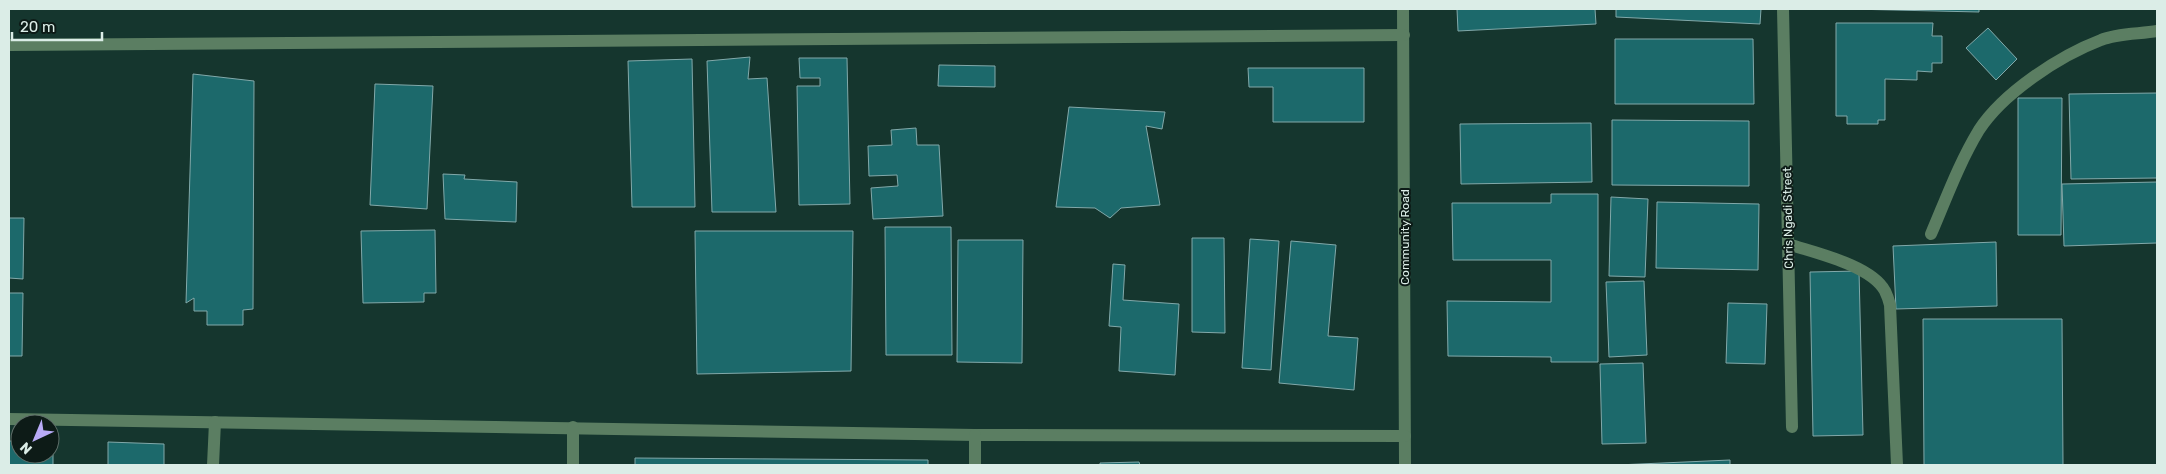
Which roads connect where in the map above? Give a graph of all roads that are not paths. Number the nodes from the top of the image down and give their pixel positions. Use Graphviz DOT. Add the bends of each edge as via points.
graph roads {
  1 [pos="1403,9"];
  2 [pos="1783,9"];
  3 [pos="2157,31"];
  4 [pos="1404,35"];
  5 [pos="9,45"];
  6 [pos="1931,234"];
  7 [pos="1788,244"];
  8 [pos="9,419"];
  9 [pos="215,422"];
  10 [pos="573,427"];
  11 [pos="1792,428"];
  12 [pos="975,435"];
  13 [pos="1406,436"];
  14 [pos="213,465"];
  15 [pos="573,465"];
  16 [pos="975,465"];
  17 [pos="1405,465"];
  18 [pos="1897,465"];
  1 -- 4 [label="street, Community Road"];
  2 -- 7 [label="street, Chris Ngadi Street"];
  3 -- 6 [label="street" via="2102,39 2062,59 2004,101 1980,129 1960,164"];
  4 -- 5 [label="street"];
  4 -- 13 [label="street, Community Road"];
  7 -- 11 [label="street, Chris Ngadi Street"];
  7 -- 18 [label="street" via="1853,266 1885,290 1890,305"];
  8 -- 9 [label="street"];
  9 -- 10 [label="street"];
  9 -- 14 [label="street"];
  10 -- 12 [label="street"];
  10 -- 15 [label="street"];
  12 -- 13 [label="street"];
  12 -- 16 [label="street"];
  13 -- 17 [label="street, Community Road"];
}
